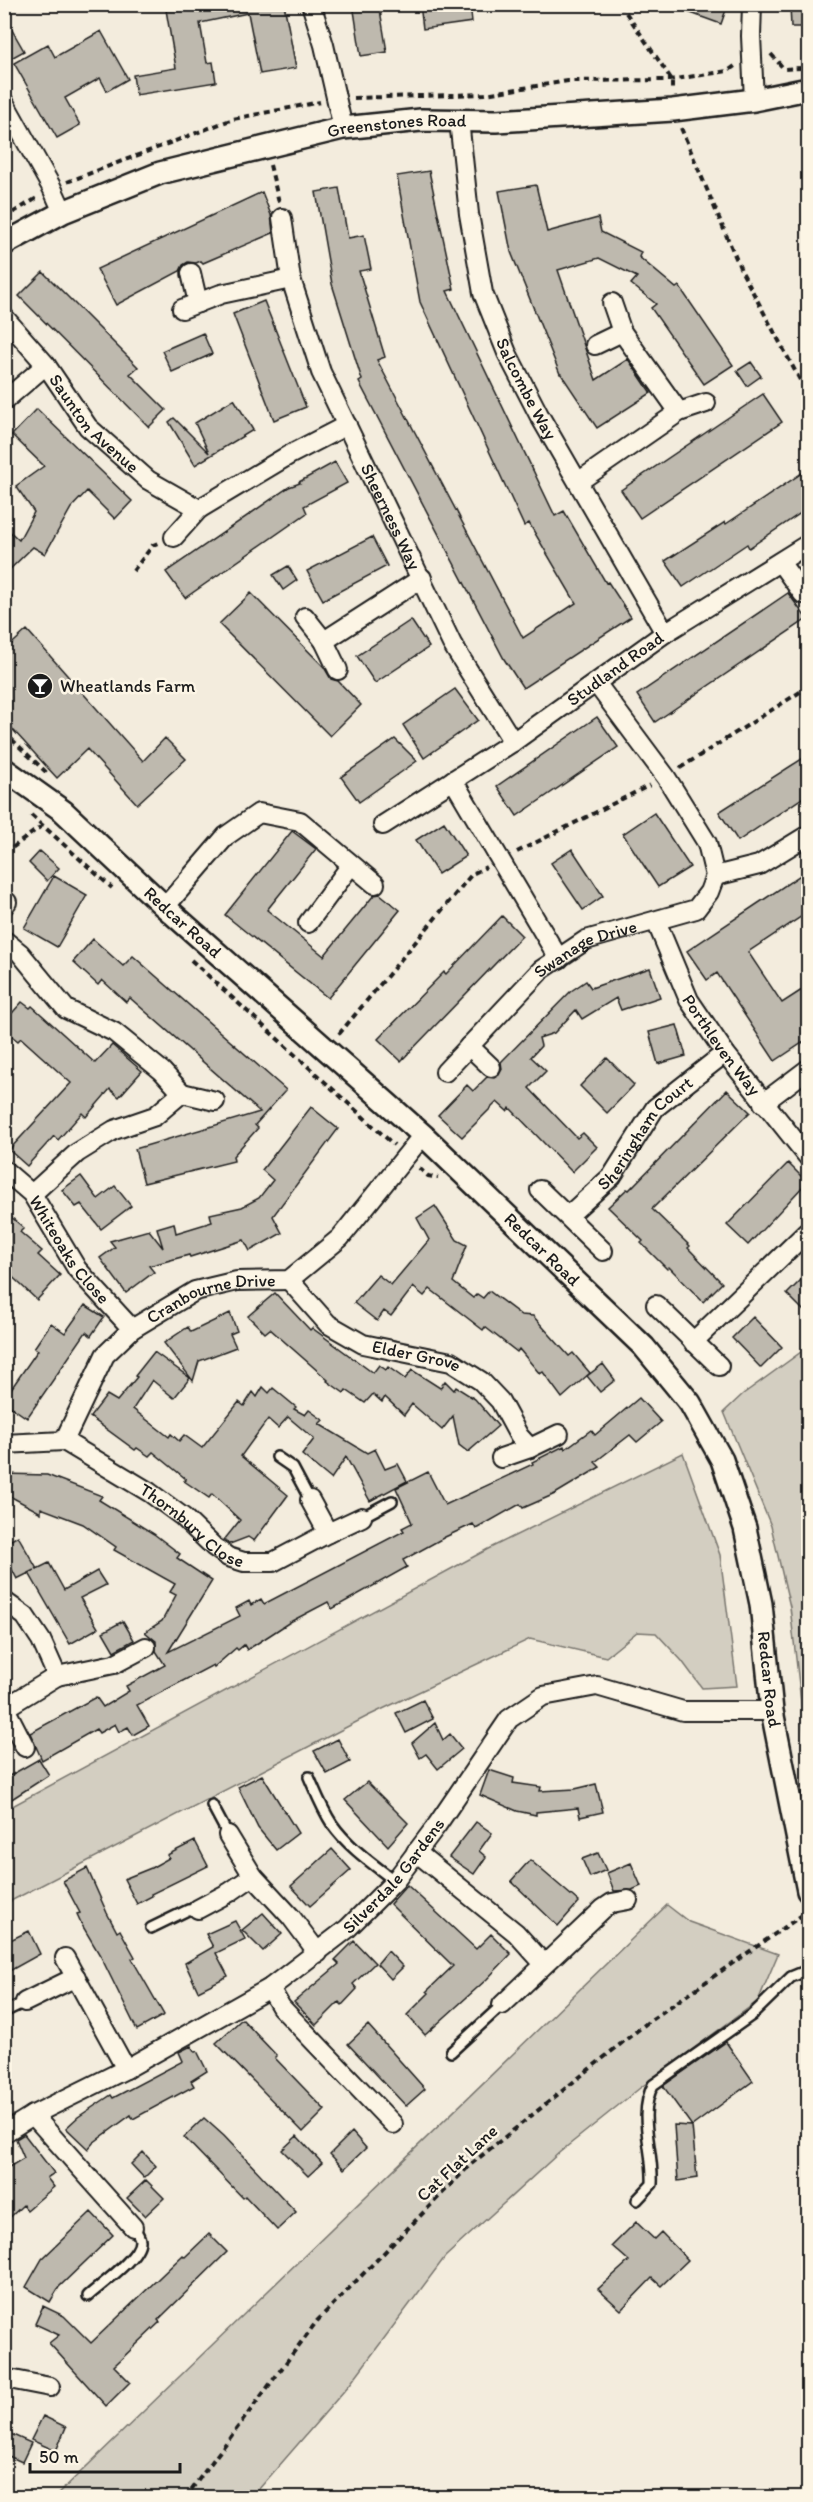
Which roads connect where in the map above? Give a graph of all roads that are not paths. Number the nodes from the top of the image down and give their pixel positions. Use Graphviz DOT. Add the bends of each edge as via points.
graph roads {
  1 [pos="311,4"];
  2 [pos="752,4"];
  3 [pos="808,89"];
  4 [pos="754,100"];
  5 [pos="4,102"];
  6 [pos="459,120"];
  7 [pos="344,128"];
  8 [pos="63,212"];
  9 [pos="282,218"];
  10 [pos="4,244"];
  11 [pos="191,273"];
  12 [pos="291,279"];
  13 [pos="612,303"];
  14 [pos="4,317"];
  15 [pos="622,332"];
  16 [pos="595,345"];
  17 [pos="45,365"];
  18 [pos="4,401"];
  19 [pos="706,403"];
  20 [pos="679,412"];
  21 [pos="347,425"];
  22 [pos="578,482"];
  23 [pos="200,509"];
  24 [pos="174,537"];
  25 [pos="808,544"];
  26 [pos="780,562"];
  27 [pos="422,578"];
  28 [pos="803,594"];
  29 [pos="305,617"];
  30 [pos="665,633"];
  31 [pos="324,641"];
  32 [pos="338,670"];
  33 [pos="596,683"];
  34 [pos="513,742"];
  35 [pos="4,769"];
  36 [pos="453,780"];
  37 [pos="383,825"];
  38 [pos="808,835"];
  39 [pos="351,865"];
  40 [pos="715,876"];
  41 [pos="375,884"];
  42 [pos="165,907"];
  43 [pos="656,921"];
  44 [pos="308,923"];
  45 [pos="4,940"];
  46 [pos="559,959"];
  47 [pos="469,1046"];
  48 [pos="725,1053"];
  49 [pos="491,1067"];
  50 [pos="808,1069"];
  51 [pos="445,1072"];
  52 [pos="182,1093"];
  53 [pos="215,1101"];
  54 [pos="763,1102"];
  55 [pos="423,1135"];
  56 [pos="808,1157"];
  57 [pos="4,1170"];
  58 [pos="540,1190"];
  59 [pos="32,1194"];
  60 [pos="567,1216"];
  61 [pos="808,1231"];
  62 [pos="603,1251"];
  63 [pos="289,1280"];
  64 [pos="656,1305"];
  65 [pos="132,1329"];
  66 [pos="693,1342"];
  67 [pos="719,1366"];
  68 [pos="559,1434"];
  69 [pos="64,1442"];
  70 [pos="4,1444"];
  71 [pos="530,1448"];
  72 [pos="277,1458"];
  73 [pos="501,1458"];
  74 [pos="310,1500"];
  75 [pos="392,1501"];
  76 [pos="362,1517"];
  77 [pos="328,1533"];
  78 [pos="4,1601"];
  79 [pos="146,1647"];
  80 [pos="57,1676"];
  81 [pos="772,1711"];
  82 [pos="25,1747"];
  83 [pos="309,1777"];
  84 [pos="212,1805"];
  85 [pos="228,1835"];
  86 [pos="416,1852"];
  87 [pos="253,1876"];
  88 [pos="395,1881"];
  89 [pos="808,1891"];
  90 [pos="628,1900"];
  91 [pos="198,1909"];
  92 [pos="151,1928"];
  93 [pos="318,1953"];
  94 [pos="65,1958"];
  95 [pos="544,1964"];
  96 [pos="808,1970"];
  97 [pos="76,1977"];
  98 [pos="270,1988"];
  99 [pos="25,2002"];
  100 [pos="502,2005"];
  101 [pos="4,2012"];
  102 [pos="451,2052"];
  103 [pos="126,2069"];
  104 [pos="33,2115"];
  105 [pos="393,2124"];
  106 [pos="4,2133"];
  107 [pos="637,2200"];
  108 [pos="133,2227"];
  109 [pos="88,2296"];
  110 [pos="4,2378"];
  111 [pos="50,2387"];
  1 -- 7 [label="street"];
  2 -- 4 [label="street"];
  3 -- 4 [label="street, Greenstones Road"];
  4 -- 6 [label="street, Greenstones Road" via="677,118"];
  5 -- 8 [label="street"];
  6 -- 7 [label="street, Greenstones Road"];
  6 -- 22 [label="street, Salcombe Way" via="469,214 483,293 507,353"];
  7 -- 8 [label="street, Greenstones Road" via="160,173"];
  8 -- 10 [label="street, Greenstones Road"];
  9 -- 12 [label="street, Sheerness Way"];
  11 -- 12 [label="street" via="190,306 221,294"];
  12 -- 21 [label="street, Sheerness Way" via="321,372"];
  13 -- 15 [label="street"];
  14 -- 17 [label="street, Saunton Avenue"];
  15 -- 16 [label="street"];
  15 -- 20 [label="street"];
  17 -- 18 [label="street"];
  17 -- 23 [label="street, Saunton Avenue" via="88,427 148,480"];
  19 -- 20 [label="street"];
  20 -- 22 [label="street"];
  21 -- 23 [label="street"];
  21 -- 27 [label="street, Sheerness Way"];
  22 -- 30 [label="street, Salcombe Way"];
  23 -- 24 [label="street"];
  25 -- 26 [label="street, Studland Road"];
  26 -- 28 [label="street"];
  26 -- 30 [label="street, Studland Road"];
  27 -- 31 [label="street"];
  27 -- 34 [label="street, Sheerness Way" via="452,644"];
  29 -- 31 [label="street"];
  30 -- 33 [label="street, Studland Road"];
  31 -- 32 [label="street"];
  33 -- 34 [label="street, Studland Road"];
  33 -- 40 [label="street" via="666,777 707,843"];
  34 -- 36 [label="street, Studland Road"];
  35 -- 42 [label="street, Redcar Road" via="63,811"];
  36 -- 37 [label="street, Studland Road"];
  36 -- 46 [label="street"];
  38 -- 40 [label="street" via="759,866"];
  39 -- 41 [label="street"];
  39 -- 42 [label="street" via="300,821 259,813 225,836"];
  39 -- 44 [label="street"];
  40 -- 43 [label="street, Swanage Drive" via="696,909"];
  42 -- 55 [label="street, Redcar Road"];
  43 -- 46 [label="street, Swanage Drive" via="586,940"];
  43 -- 48 [label="street, Porthleven Way" via="688,1000"];
  45 -- 52 [label="street" via="20,953 66,1009 114,1032 162,1071"];
  46 -- 47 [label="street, Swanage Drive" via="541,970"];
  47 -- 49 [label="street"];
  47 -- 51 [label="street, Swanage Drive"];
  48 -- 54 [label="street, Porthleven Way"];
  48 -- 60 [label="street, Sheringham Court" via="654,1108 612,1176"];
  50 -- 54 [label="street"];
  52 -- 53 [label="street"];
  52 -- 59 [label="street" via="155,1116 114,1130 77,1154"];
  54 -- 56 [label="street, Porthleven Way"];
  55 -- 63 [label="street, Cranbourne Drive" via="340,1238"];
  55 -- 81 [label="street, Redcar Road" via="644,1347 690,1403 722,1460 745,1528 761,1604"];
  57 -- 59 [label="street, Whiteoaks Close"];
  58 -- 60 [label="street"];
  59 -- 65 [label="street, Whiteoaks Close" via="77,1269"];
  60 -- 62 [label="street"];
  61 -- 66 [label="street"];
  63 -- 65 [label="street, Cranbourne Drive" via="237,1281 195,1291"];
  63 -- 71 [label="street, Elder Grove" via="328,1324 363,1344 451,1362 481,1381 500,1401"];
  64 -- 66 [label="street"];
  65 -- 69 [label="street, Cranbourne Drive" via="105,1355"];
  66 -- 67 [label="street"];
  68 -- 71 [label="street"];
  69 -- 70 [label="street"];
  69 -- 77 [label="street, Thornbury Close" via="149,1492 228,1557 244,1562 273,1562"];
  71 -- 73 [label="street"];
  72 -- 74 [label="lane" via="293,1468"];
  74 -- 77 [label="street"];
  75 -- 76 [label="lane"];
  76 -- 77 [label="street, Thornbury Close"];
  78 -- 80 [label="street" via="25,1616"];
  79 -- 80 [label="street" via="114,1664"];
  80 -- 82 [label="street" via="5,1708"];
  81 -- 86 [label="street, Silverdale Gardens" via="683,1711 597,1686 543,1696 509,1719"];
  81 -- 89 [label="street, Redcar Road"];
  83 -- 88 [label="lane" via="333,1825 352,1847"];
  84 -- 85 [label="lane"];
  85 -- 87 [label="street"];
  86 -- 88 [label="street, Silverdale Gardens"];
  86 -- 95 [label="street" via="516,1933"];
  87 -- 91 [label="street"];
  87 -- 93 [label="street"];
  88 -- 93 [label="street, Silverdale Gardens"];
  90 -- 95 [label="street" via="603,1909"];
  91 -- 92 [label="lane"];
  93 -- 98 [label="street, Silverdale Gardens"];
  94 -- 97 [label="street"];
  95 -- 100 [label="street"];
  96 -- 107 [label="lane" via="791,1977 752,2015 653,2085 645,2109 652,2184"];
  97 -- 99 [label="street"];
  97 -- 103 [label="street"];
  98 -- 103 [label="street, Silverdale Gardens"];
  98 -- 105 [label="street" via="281,2007"];
  99 -- 101 [label="lane"];
  100 -- 102 [label="lane"];
  103 -- 104 [label="street, Silverdale Gardens"];
  104 -- 106 [label="street, Silverdale Gardens"];
  104 -- 108 [label="street"];
  108 -- 109 [label="lane" via="140,2242 136,2252"];
  110 -- 111 [label="street"];
}
